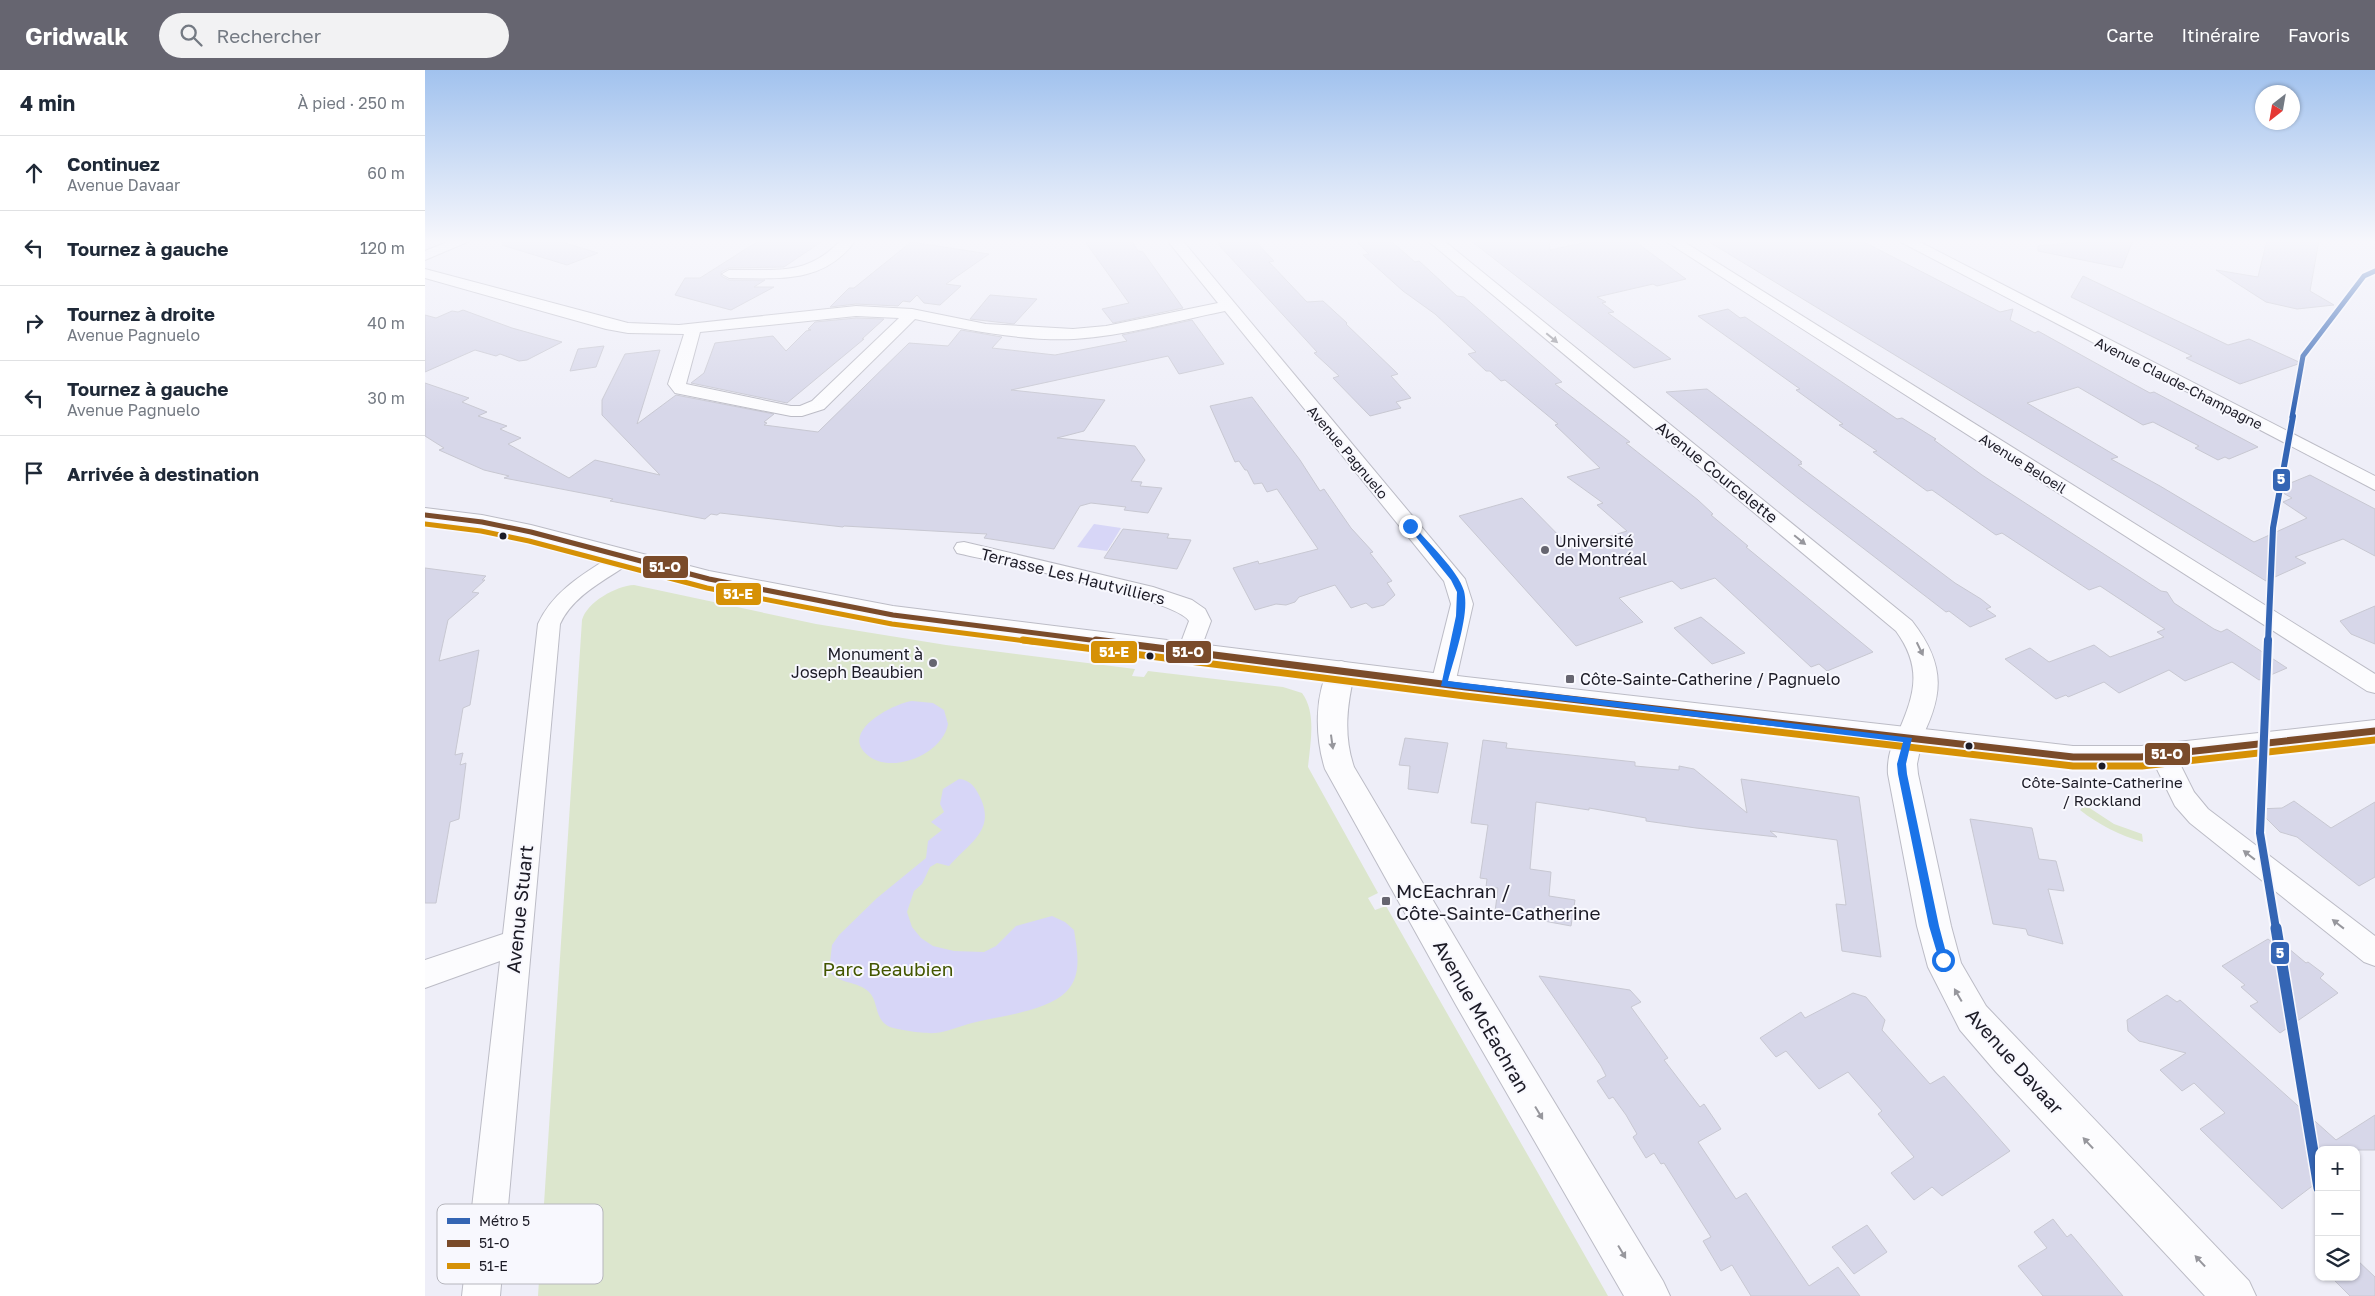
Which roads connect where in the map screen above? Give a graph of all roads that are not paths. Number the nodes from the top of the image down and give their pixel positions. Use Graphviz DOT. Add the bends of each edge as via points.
graph roads {
  1 [pos="513,297"];
  2 [pos="1221,297"];
  3 [pos="1504,297"];
  4 [pos="1762,297"];
  5 [pos="2014,297"];
  6 [pos="1228,306"];
  7 [pos="912,314"];
  8 [pos="694,328"];
  9 [pos="2375,484"];
  10 [pos="425,515"];
  11 [pos="964,548"];
  12 [pos="625,557"];
  13 [pos="1189,653"];
  14 [pos="1341,671"];
  15 [pos="1443,684"];
  16 [pos="2375,685"];
  17 [pos="2375,731"];
  18 [pos="1909,740"];
  19 [pos="2163,755"];
  20 [pos="517,942"];
  21 [pos="2375,953"];
  22 [pos="425,974"];
  23 [pos="490,1204"];
  24 [pos="1648,1296"];
  25 [pos="2233,1296"];
  1 -- 8 [label="street" via="613,325 657,330"];
  2 -- 6 [label="street, Avenue Pagnuelo"];
  3 -- 18 [label="street, Avenue Courcelette, one-way" via="1904,626 1920,648 1927,674 1923,708"];
  4 -- 16 [label="street, Avenue Beloeil"];
  5 -- 9 [label="street, Avenue Claude-Champagne"];
  6 -- 7 [label="street" via="1106,331 1073,334 986,329"];
  6 -- 15 [label="street, Avenue Pagnuelo" via="1455,579 1462,604"];
  7 -- 8 [label="street" via="834,312"];
  7 -- 8 [label="street" via="818,405 802,411 681,389 677,375"];
  10 -- 12 [label="main road" via="531,532"];
  11 -- 13 [label="street, Terrasse Les Hautvilliers" via="1115,584 1184,605 1197,614 1200,621"];
  12 -- 13 [label="main road" via="753,589 844,606"];
  12 -- 20 [label="street, Avenue Stuart" via="562,602 549,624"];
  13 -- 14 [label="main road"];
  14 -- 15 [label="main road"];
  14 -- 24 [label="main road, Avenue McEachran, one-way" via="1333,704 1331,732 1340,769"];
  15 -- 18 [label="main road"];
  17 -- 19 [label="main road"];
  18 -- 19 [label="main road" via="2065,757"];
  25 -- 18 [label="main road, Avenue Davaar, one-way" via="2009,1059 1963,1002 1945,967 1934,926 1902,764"];
  21 -- 19 [label="street, one-way" via="2199,816 2184,799"];
  20 -- 22 [label="street"];
  20 -- 23 [label="street, Avenue Stuart"];
}
